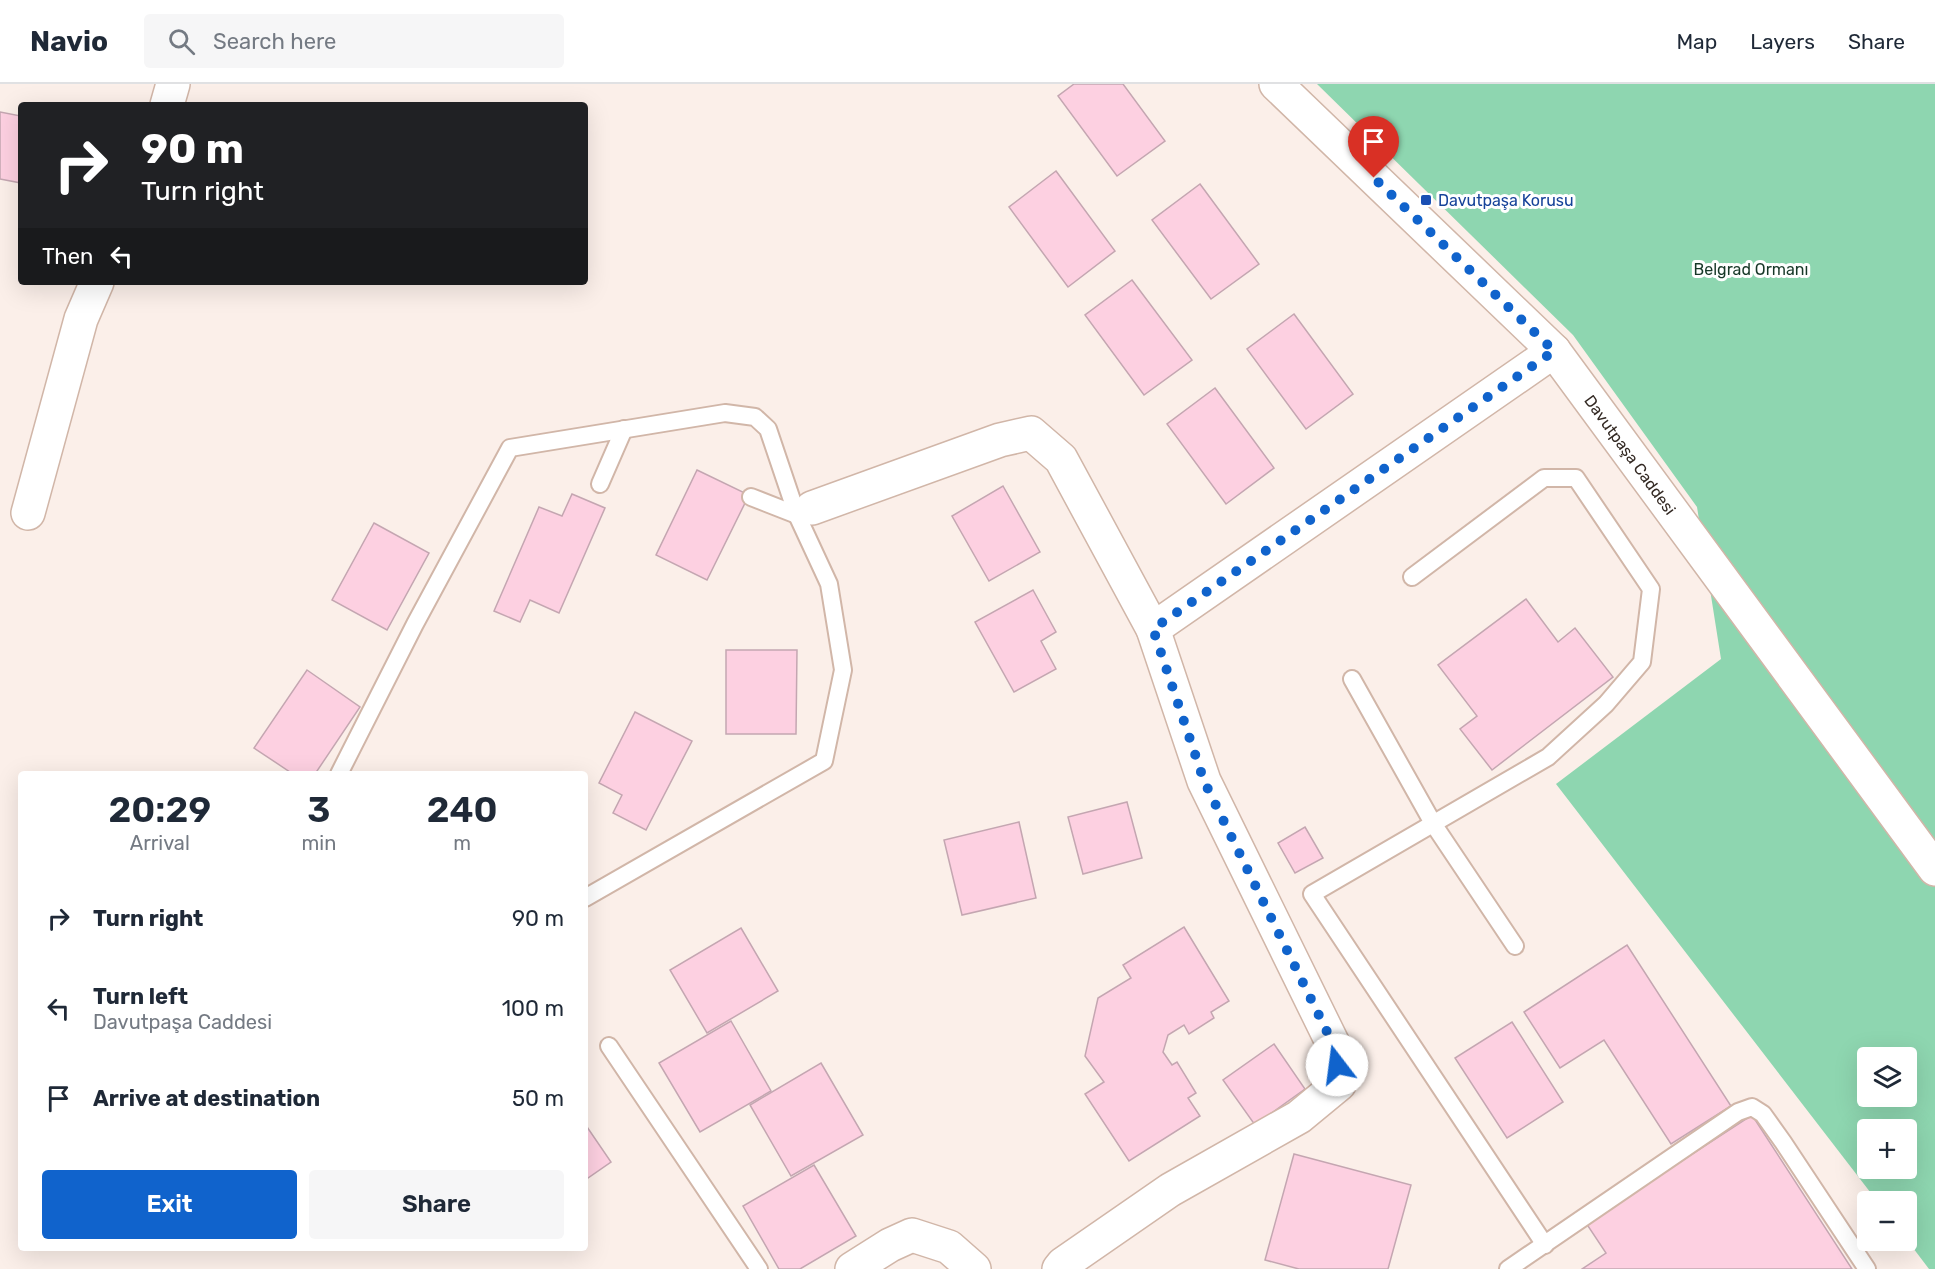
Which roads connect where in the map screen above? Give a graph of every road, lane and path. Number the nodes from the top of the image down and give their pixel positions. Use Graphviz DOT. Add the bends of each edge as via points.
graph roads {
  1 [pos="173,84"];
  2 [pos="1276,84"];
  3 [pos="168,102"];
  4 [pos="96,285"];
  5 [pos="1554,351"];
  6 [pos="624,429"];
  7 [pos="600,484"];
  8 [pos="751,497"];
  9 [pos="804,512"];
  10 [pos="28,513"];
  11 [pos="1412,577"];
  12 [pos="1153,629"];
  13 [pos="1352,679"];
  14 [pos="341,771"];
  15 [pos="1434,825"];
  16 [pos="1935,868"];
  17 [pos="588,896"];
  18 [pos="1515,946"];
  19 [pos="609,1046"];
  20 [pos="1545,1245"];
  21 [pos="759,1269"];
  22 [pos="852,1269"];
  23 [pos="974,1269"];
  24 [pos="1059,1269"];
  25 [pos="1508,1269"];
  26 [pos="1867,1269"];
  1 -- 3 [label="street"];
  2 -- 5 [label="street, Davutpaşa Caddesi"];
  4 -- 10 [label="street" via="81,319"];
  5 -- 12 [label="street"];
  5 -- 16 [label="street, Davutpaşa Caddesi"];
  6 -- 7 [label="lane"];
  6 -- 9 [label="lane" via="725,412 756,417 768,429"];
  6 -- 14 [label="lane" via="510,448"];
  8 -- 9 [label="lane"];
  9 -- 12 [label="street" via="1000,440 1031,433 1061,459"];
  9 -- 17 [label="lane" via="829,584 843,670 824,761"];
  11 -- 15 [label="lane" via="1544,478 1576,478 1651,590 1642,662 1606,704 1548,757"];
  12 -- 24 [label="street" via="1204,781 1334,1046 1339,1084 1299,1117 1170,1190"];
  13 -- 15 [label="lane"];
  15 -- 18 [label="lane"];
  15 -- 20 [label="lane" via="1312,894"];
  19 -- 21 [label="lane"];
  20 -- 25 [label="lane"];
  20 -- 26 [label="lane" via="1738,1112 1752,1107 1763,1114 1784,1142"];
  22 -- 23 [label="street" via="912,1235 949,1247"];
}
